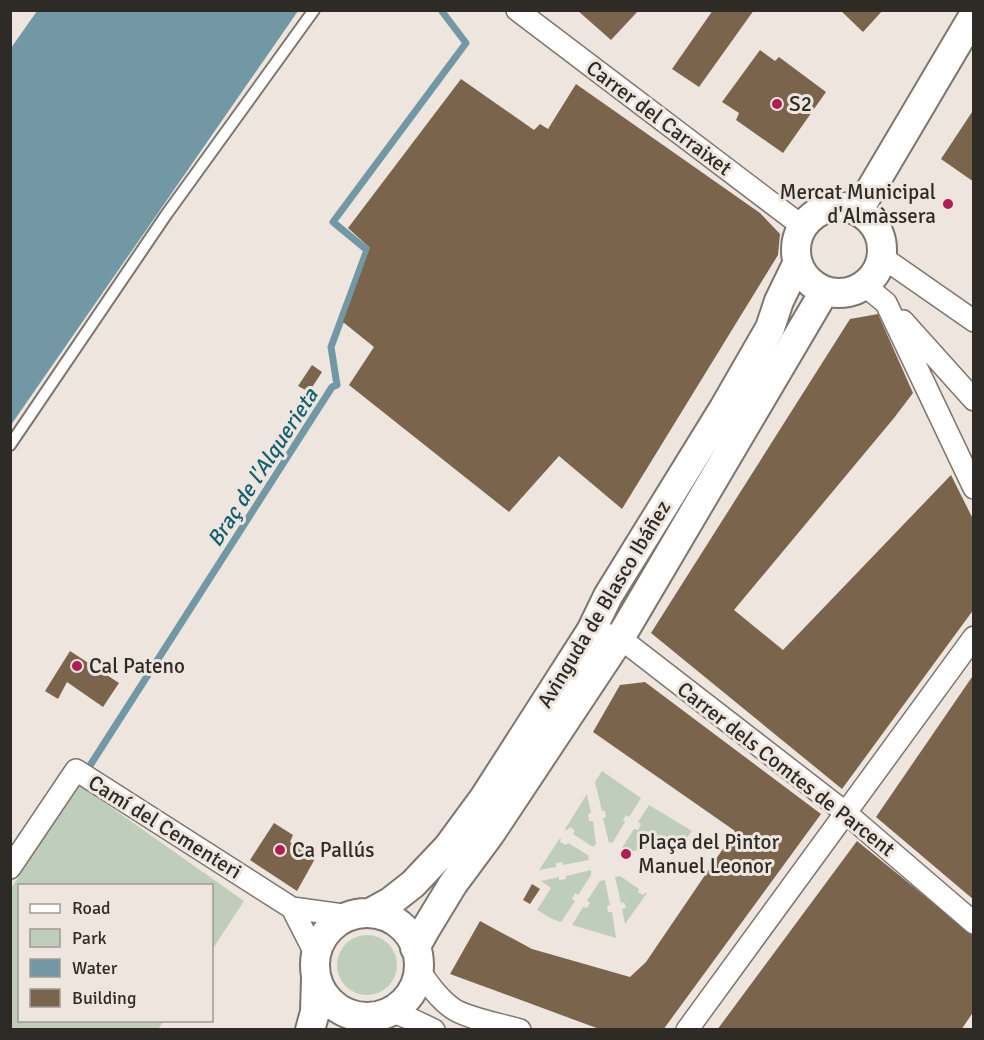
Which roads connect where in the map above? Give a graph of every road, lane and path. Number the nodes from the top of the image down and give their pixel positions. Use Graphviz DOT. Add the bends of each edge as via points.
graph roads {
  1 [pos="314,10"];
  2 [pos="517,10"];
  3 [pos="969,34"];
  4 [pos="858,211"];
  5 [pos="802,226"];
  6 [pos="882,257"];
  7 [pos="797,264"];
  8 [pos="864,285"];
  9 [pos="825,292"];
  10 [pos="886,303"];
  11 [pos="974,321"];
  12 [pos="974,400"];
  13 [pos="10,445"];
  14 [pos="974,488"];
  15 [pos="591,631"];
  16 [pos="974,637"];
  17 [pos="620,638"];
  18 [pos="846,813"];
  19 [pos="10,868"];
  20 [pos="292,908"];
  21 [pos="360,915"];
  22 [pos="974,923"];
  23 [pos="417,958"];
  24 [pos="316,966"];
  25 [pos="373,1020"];
  26 [pos="310,1029"];
  27 [pos="434,1029"];
  28 [pos="520,1029"];
  29 [pos="687,1029"];
  1 -- 13 [label="lane" via="166,215"];
  2 -- 5 [label="street, Carrer del Carraixet"];
  3 -- 4 [label="main road"];
  4 -- 5 [label="main road" via="839,206 824,209"];
  4 -- 6 [label="main road" via="876,228"];
  5 -- 7 [label="main road" via="796,240"];
  6 -- 8 [label="main road" via="875,274"];
  6 -- 11 [label="street"];
  7 -- 9 [label="main road" via="804,277"];
  7 -- 15 [label="main road, Avinguda de Blasco Ibáñez" via="778,301 770,328"];
  8 -- 9 [label="main road" via="839,294"];
  8 -- 10 [label="street"];
  9 -- 17 [label="main road, Avinguda de Blasco Ibáñez"];
  10 -- 12 [label="street"];
  10 -- 14 [label="street"];
  15 -- 17 [label="street, Carrer dels Comtes de Parcent"];
  15 -- 21 [label="main road, Avinguda de Blasco Ibáñez" via="448,847 390,902"];
  16 -- 18 [label="street"];
  17 -- 18 [label="street, Carrer dels Comtes de Parcent"];
  17 -- 23 [label="main road, Avinguda de Blasco Ibáñez" via="453,884 425,930"];
  18 -- 22 [label="street, Carrer dels Comtes de Parcent"];
  18 -- 29 [label="street"];
  19 -- 20 [label="street, Camí del Cementeri" via="76,770"];
  20 -- 21 [label="street"];
  20 -- 24 [label="street"];
  21 -- 23 [label="main road" via="385,916 398,924 408,935"];
  21 -- 24 [label="main road" via="334,924 322,938"];
  23 -- 25 [label="main road" via="416,982 410,994 402,1004"];
  23 -- 28 [label="street" via="431,987 454,1010"];
  24 -- 25 [label="main road" via="323,994 334,1006"];
  24 -- 26 [label="main road" via="315,1012"];
  25 -- 27 [label="street"];
}
